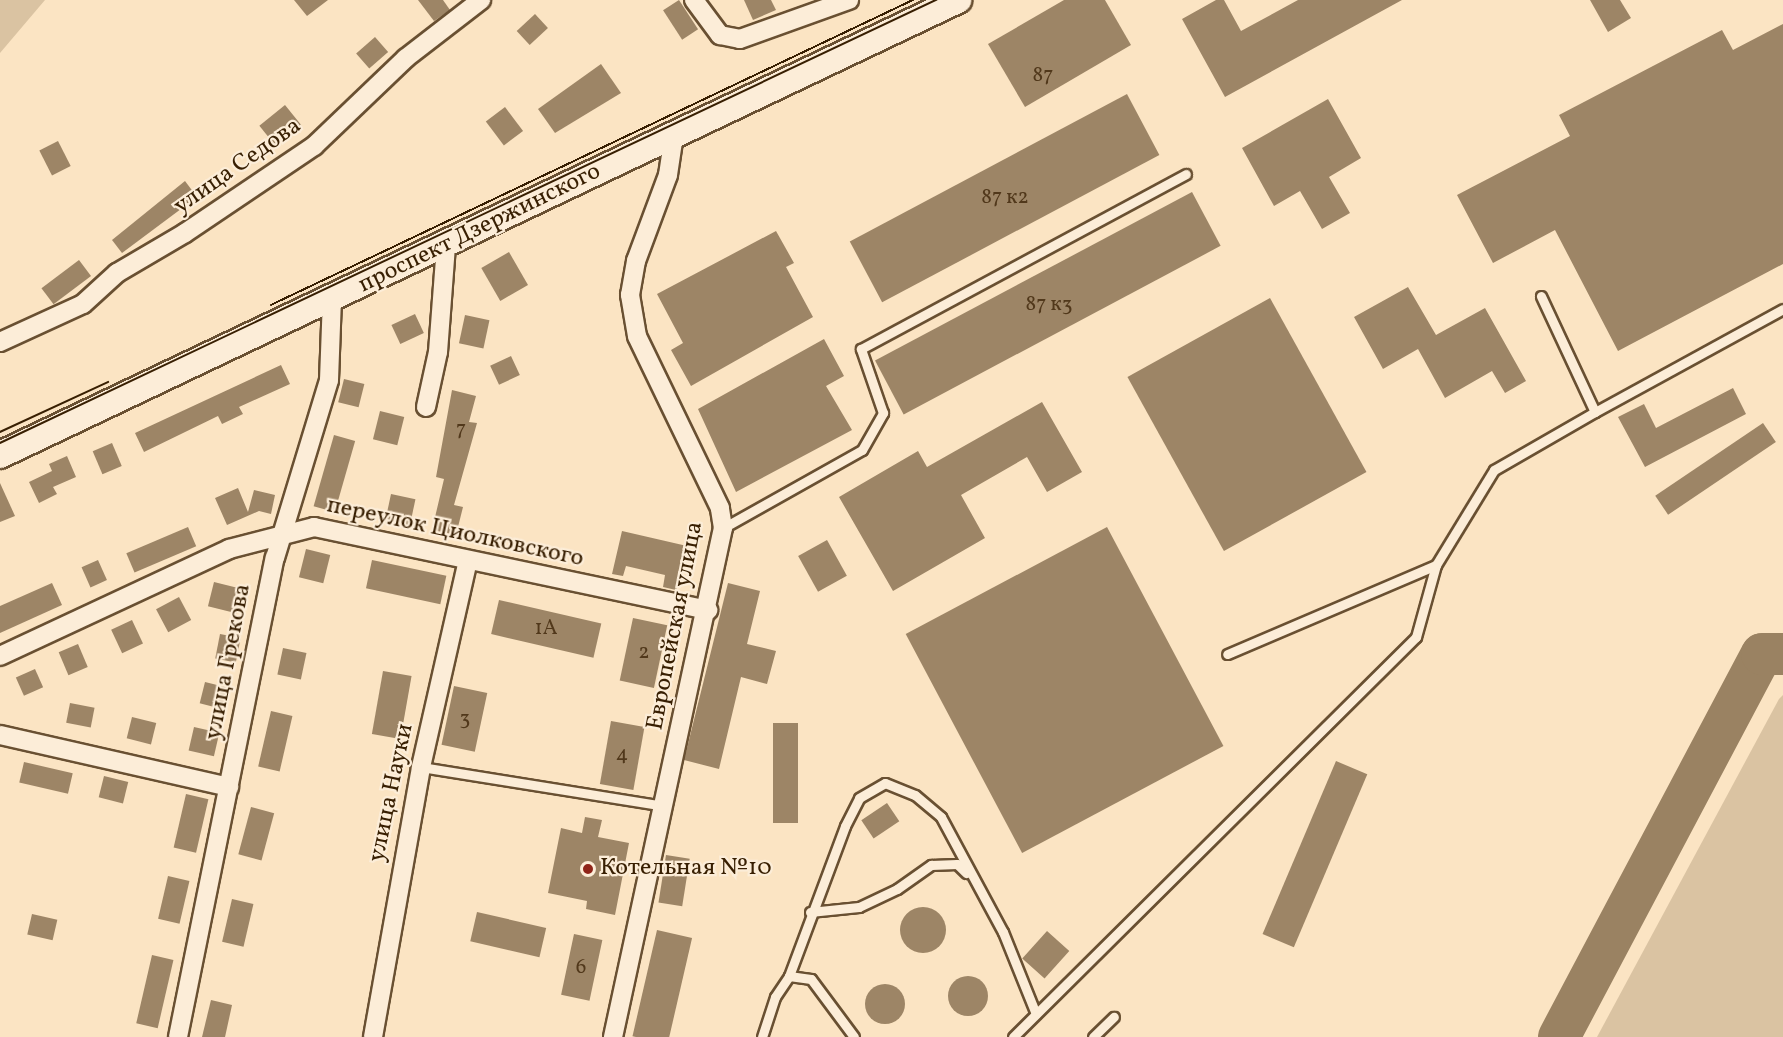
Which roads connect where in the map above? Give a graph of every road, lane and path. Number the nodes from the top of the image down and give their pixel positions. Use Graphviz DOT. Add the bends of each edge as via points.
graph roads {
  1 [pos="481,0"];
  2 [pos="694,0"];
  3 [pos="849,0"];
  4 [pos="958,0"];
  5 [pos="674,135"];
  6 [pos="1186,174"];
  7 [pos="446,246"];
  8 [pos="1541,296"];
  9 [pos="332,300"];
  10 [pos="1783,309"];
  11 [pos="0,342"];
  12 [pos="426,407"];
  13 [pos="1595,412"];
  14 [pos="0,454"];
  15 [pos="723,528"];
  16 [pos="280,538"];
  17 [pos="468,560"];
  18 [pos="1436,566"];
  19 [pos="708,610"];
  20 [pos="1227,654"];
  21 [pos="0,656"];
  22 [pos="0,735"];
  23 [pos="421,767"];
  24 [pos="229,787"];
  25 [pos="664,806"];
  26 [pos="970,877"];
  27 [pos="810,912"];
  28 [pos="789,976"];
  29 [pos="1036,1014"];
  30 [pos="1114,1017"];
  31 [pos="178,1037"];
  32 [pos="373,1037"];
  33 [pos="613,1037"];
  34 [pos="762,1037"];
  35 [pos="854,1037"];
  36 [pos="1012,1037"];
  37 [pos="1093,1037"];
  1 -- 11 [label="street, улица Седова" via="406,58 314,146 185,233 117,273 83,304"];
  2 -- 3 [label="street" via="720,35 740,39"];
  4 -- 5 [label="main road, проспект Дзержинского"];
  5 -- 7 [label="main road, проспект Дзержинского"];
  5 -- 15 [label="street, Европейская улица" via="668,175 636,261 630,295 637,336 720,508"];
  6 -- 15 [label="lane" via="861,349 883,413 862,450"];
  7 -- 9 [label="main road, проспект Дзержинского"];
  7 -- 12 [label="street" via="438,352"];
  8 -- 13 [label="lane"];
  9 -- 14 [label="main road, проспект Дзержинского"];
  9 -- 16 [label="street, улица Грекова" via="329,380"];
  10 -- 13 [label="lane"];
  13 -- 18 [label="lane" via="1494,470"];
  15 -- 19 [label="street, Европейская улица"];
  16 -- 17 [label="street, переулок Циолковского" via="314,526 335,528"];
  16 -- 21 [label="street, переулок Циолковского" via="229,549"];
  16 -- 24 [label="street, улица Грекова"];
  17 -- 19 [label="street, переулок Циолковского"];
  17 -- 23 [label="street, улица Науки"];
  18 -- 20 [label="lane"];
  18 -- 29 [label="lane" via="1416,637"];
  19 -- 25 [label="street, Европейская улица"];
  22 -- 24 [label="street"];
  23 -- 25 [label="lane"];
  23 -- 32 [label="street, улица Науки"];
  24 -- 31 [label="street, улица Грекова"];
  25 -- 33 [label="street, Европейская улица"];
  26 -- 27 [label="lane" via="957,864 931,865 897,889 859,907"];
  26 -- 27 [label="lane" via="941,817 915,795 885,783 859,798"];
  26 -- 29 [label="lane" via="1003,932"];
  27 -- 28 [label="lane"];
  28 -- 34 [label="lane" via="775,997"];
  28 -- 35 [label="lane" via="811,979"];
  29 -- 36 [label="lane"];
  30 -- 37 [label="lane"];
}
